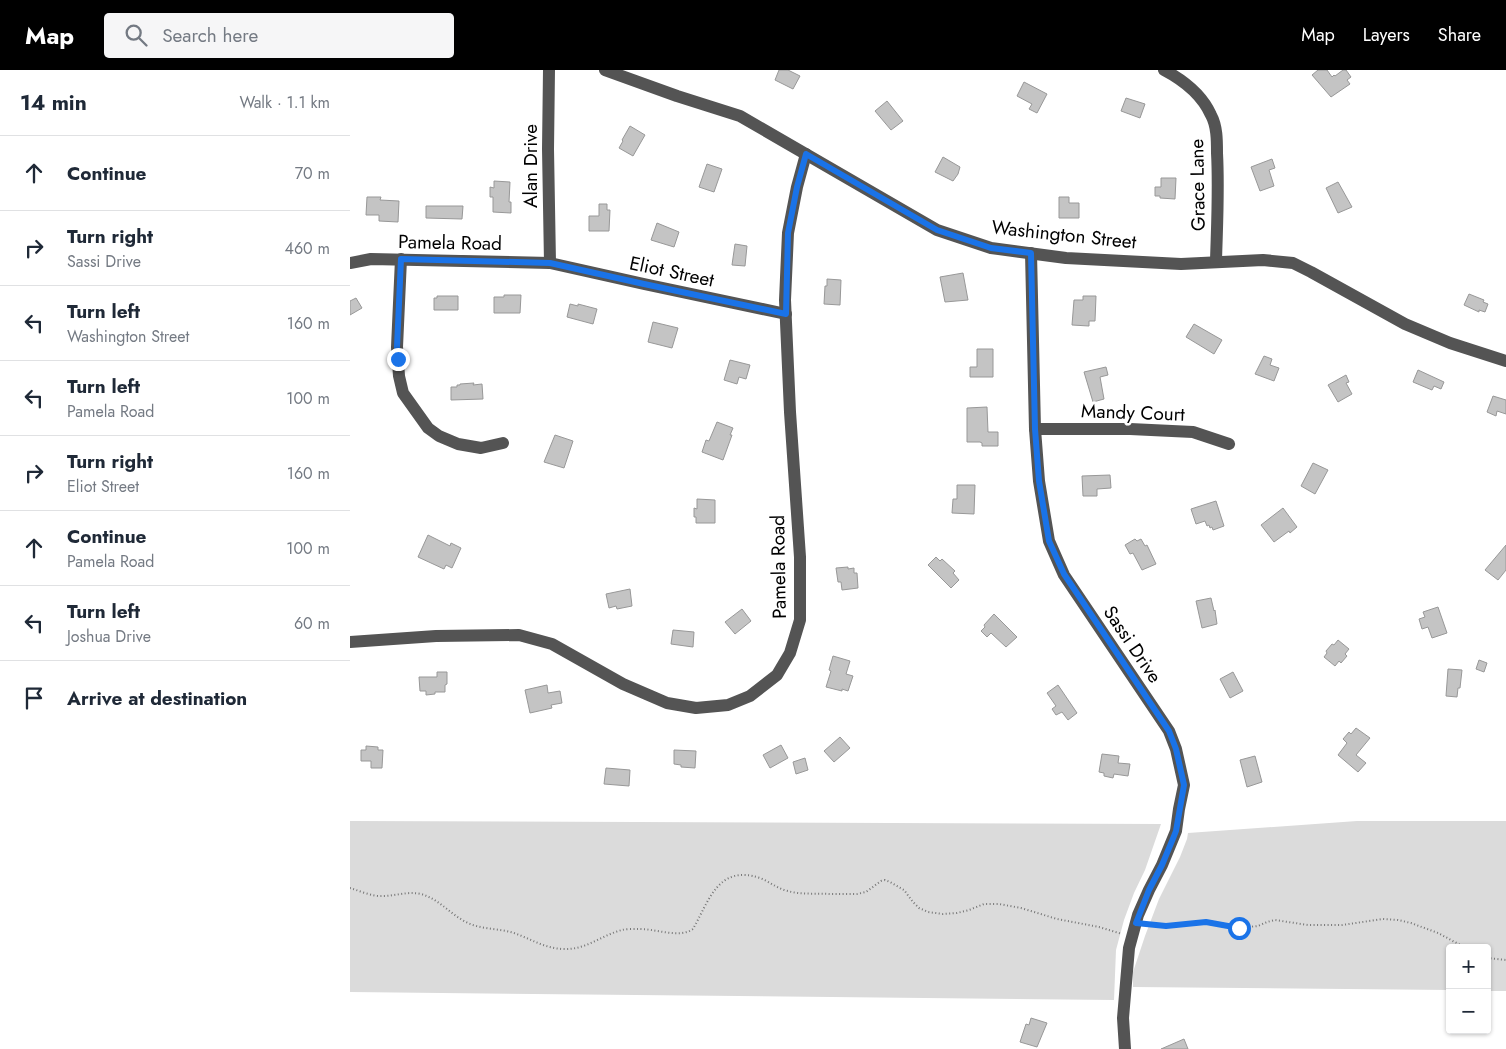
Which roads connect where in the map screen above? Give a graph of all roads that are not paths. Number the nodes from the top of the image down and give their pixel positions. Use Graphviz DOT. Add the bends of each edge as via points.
graph roads {
  1 [pos="549,70"];
  2 [pos="606,70"];
  3 [pos="1164,70"];
  4 [pos="806,154"];
  5 [pos="1031,253"];
  6 [pos="401,259"];
  7 [pos="1216,261"];
  8 [pos="350,263"];
  9 [pos="550,263"];
  10 [pos="786,314"];
  11 [pos="1506,361"];
  12 [pos="1035,429"];
  13 [pos="503,443"];
  14 [pos="1229,444"];
  15 [pos="350,642"];
  16 [pos="1125,1049"];
  1 -- 9 [label="street, Alan Drive"];
  2 -- 4 [label="street, Washington Street" via="740,116"];
  3 -- 7 [label="street, Grace Lane" via="1192,90 1211,115 1216,134 1218,171"];
  4 -- 5 [label="street, Washington Street" via="937,230 991,248"];
  4 -- 10 [label="street, Pamela Road" via="788,233"];
  5 -- 7 [label="street, Washington Street" via="1181,264"];
  5 -- 12 [label="street, Sassi Drive"];
  6 -- 8 [label="street, Pamela Road"];
  6 -- 9 [label="street, Pamela Road"];
  6 -- 13 [label="street" via="397,347 402,393 428,428 439,436 480,448"];
  7 -- 11 [label="street, Washington Street" via="1293,263 1405,324"];
  9 -- 10 [label="street, Eliot Street"];
  10 -- 15 [label="street, Pamela Road" via="800,558 800,620 790,653 777,676 750,696 728,705 696,708 667,703 623,684 552,644 519,636 436,636"];
  12 -- 14 [label="street, Mandy Court" via="1193,432"];
  12 -- 16 [label="street, Sassi Drive" via="1049,541 1064,574 1169,731 1184,785 1176,831 1132,937 1124,999"];
}
